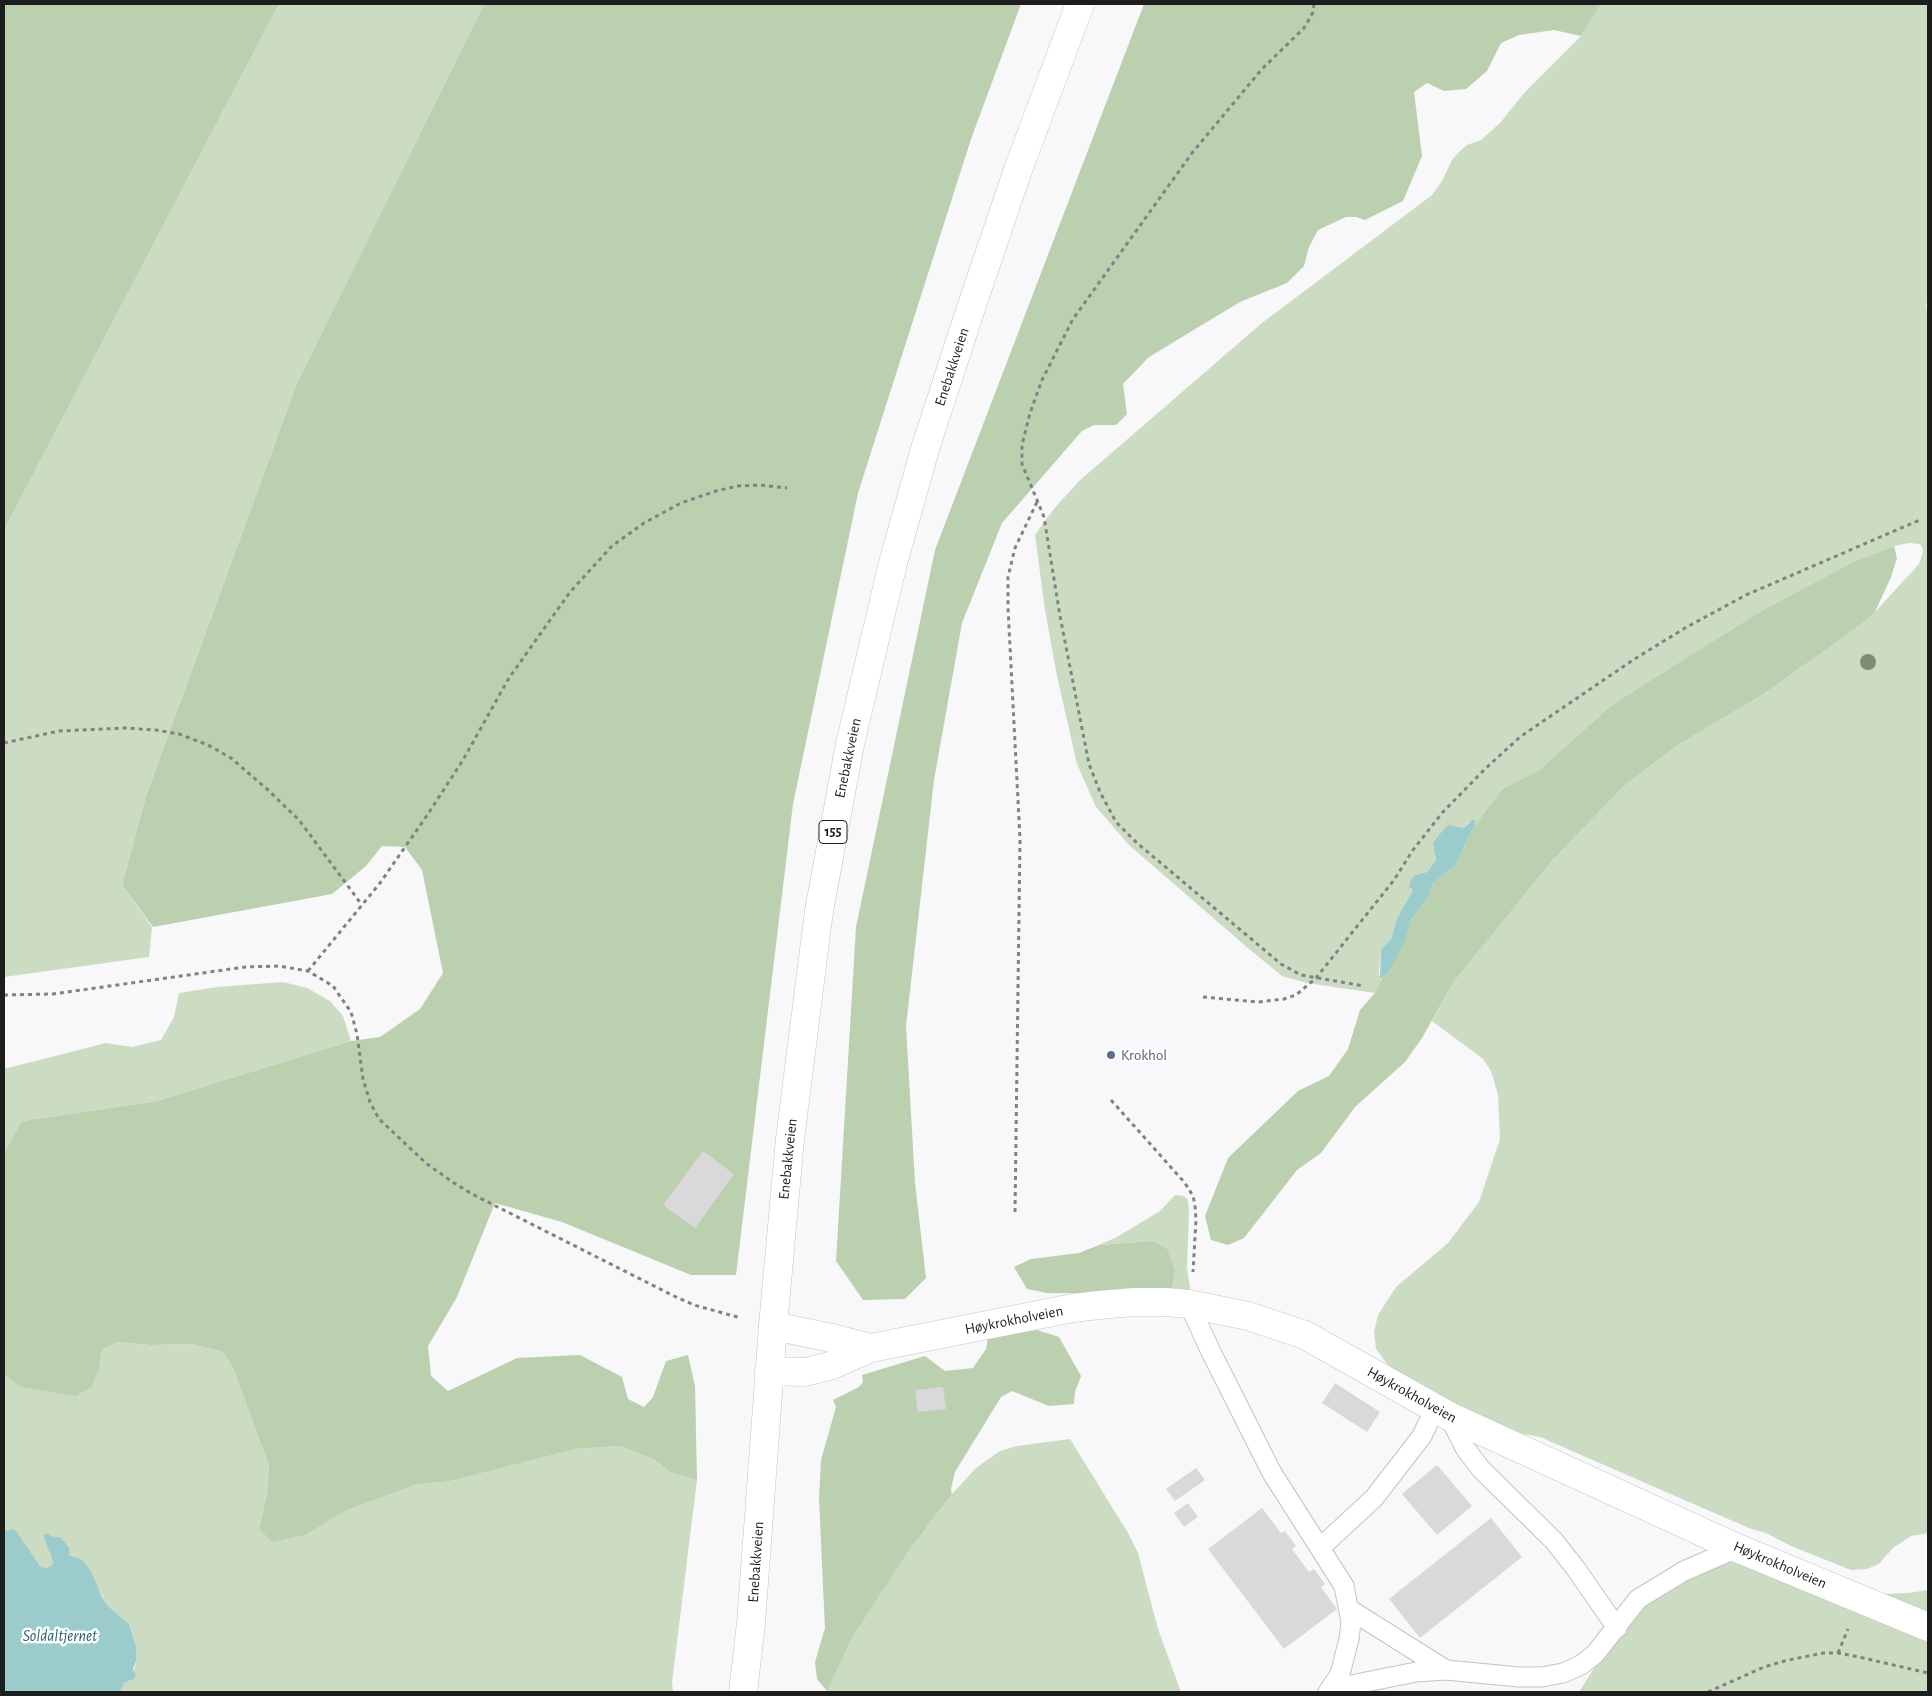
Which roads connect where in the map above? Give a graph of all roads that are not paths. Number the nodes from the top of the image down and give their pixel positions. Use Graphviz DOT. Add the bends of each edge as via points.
graph roads {
  1 [pos="1080,4"];
  2 [pos="1196,1305"];
  3 [pos="773,1326"];
  4 [pos="871,1348"];
  5 [pos="769,1371"];
  6 [pos="1442,1412"];
  7 [pos="1320,1548"];
  8 [pos="1737,1548"];
  9 [pos="1349,1609"];
  10 [pos="1928,1626"];
  11 [pos="1617,1628"];
  12 [pos="1446,1670"];
  13 [pos="1330,1691"];
  14 [pos="743,1692"];
  1 -- 3 [label="main road, Enebakkveien / 155" via="1016,176 931,431 868,664 819,911 790,1139"];
  2 -- 4 [label="main road, Høykrokholveien" via="1134,1302 1073,1308"];
  2 -- 6 [label="main road, Høykrokholveien" via="1248,1316 1305,1334"];
  2 -- 7 [label="lane" via="1211,1352 1272,1473"];
  3 -- 4 [label="main road, Høykrokholveien"];
  3 -- 5 [label="main road, Enebakkveien / 155"];
  4 -- 5 [label="main road, Høykrokholveien" via="830,1366 805,1372"];
  5 -- 14 [label="main road, Enebakkveien / 155"];
  6 -- 7 [label="lane" via="1380,1491"];
  6 -- 8 [label="main road, Høykrokholveien"];
  6 -- 11 [label="lane" via="1480,1468 1554,1541 1576,1568"];
  7 -- 9 [label="lane" via="1344,1586"];
  8 -- 10 [label="main road, Høykrokholveien"];
  8 -- 11 [label="lane" via="1684,1571 1638,1599"];
  9 -- 12 [label="lane"];
  9 -- 13 [label="lane" via="1347,1646 1340,1674"];
  11 -- 12 [label="lane" via="1595,1654 1563,1673 1519,1677"];
  12 -- 13 [label="lane" via="1416,1672"];
}
